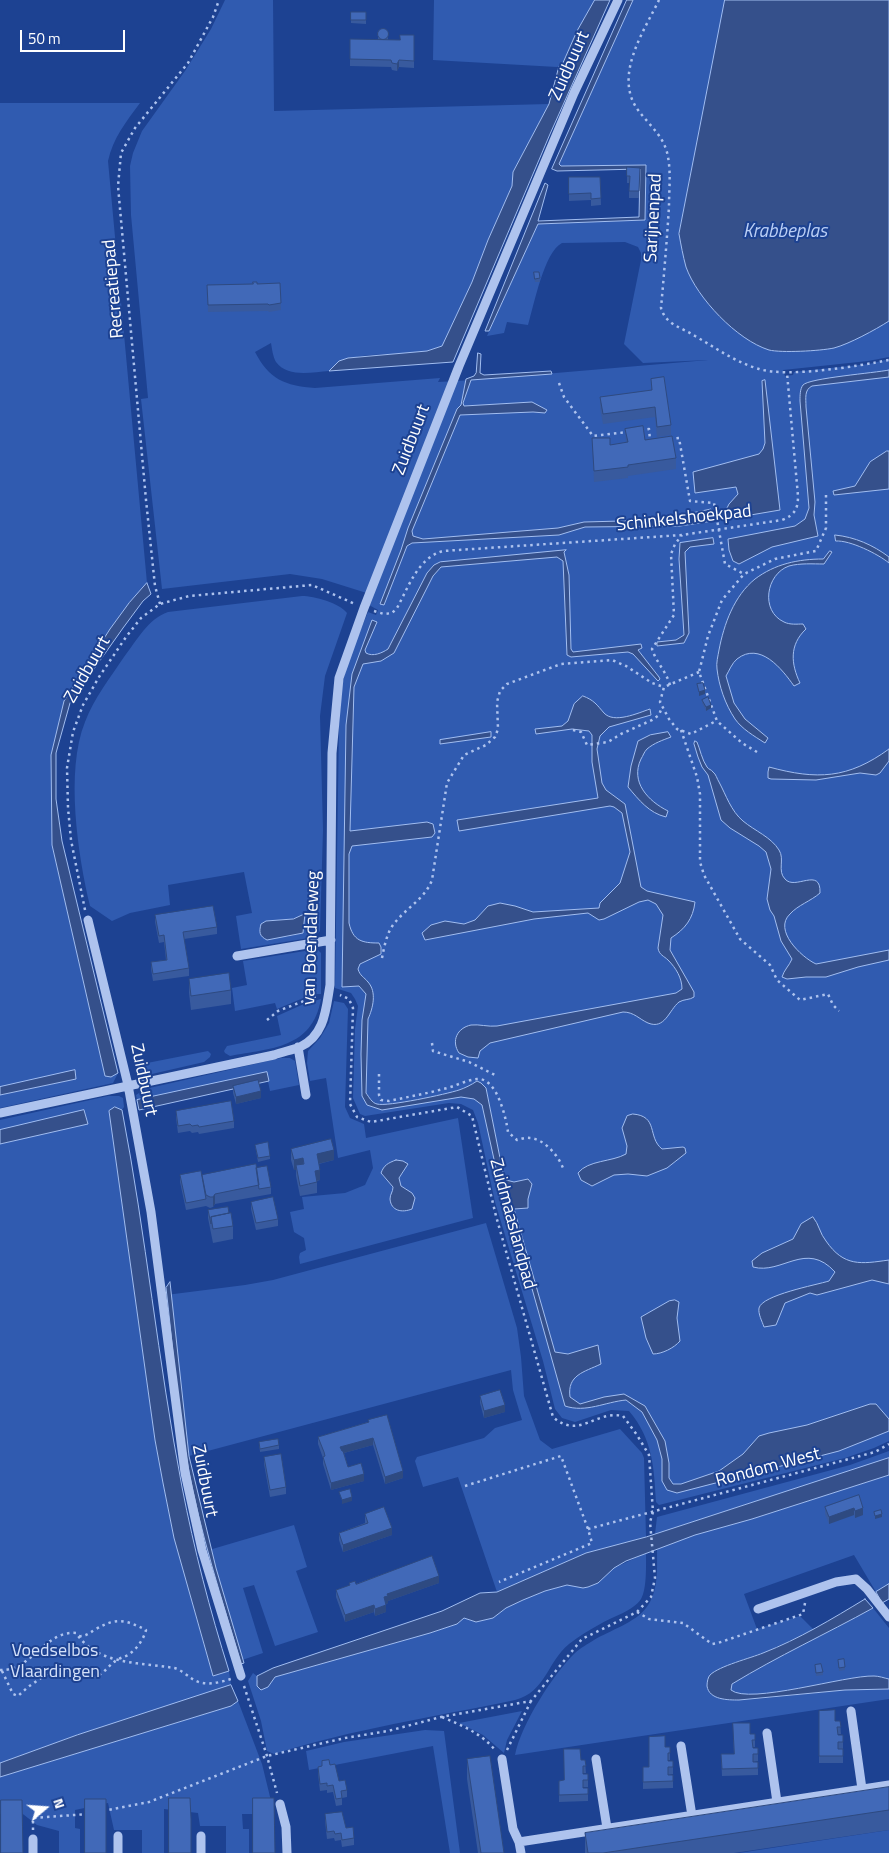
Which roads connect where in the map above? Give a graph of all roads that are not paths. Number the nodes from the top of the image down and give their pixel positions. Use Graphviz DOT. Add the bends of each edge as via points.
graph roads {
  1 [pos="618,0"];
  2 [pos="364,608"];
  3 [pos="88,920"];
  4 [pos="331,940"];
  5 [pos="237,956"];
  6 [pos="298,1048"];
  7 [pos="128,1086"];
  8 [pos="306,1095"];
  9 [pos="0,1114"];
  10 [pos="758,1609"];
  11 [pos="889,1617"];
  12 [pos="241,1676"];
  13 [pos="851,1711"];
  14 [pos="767,1733"];
  15 [pos="681,1746"];
  16 [pos="502,1759"];
  17 [pos="596,1759"];
  18 [pos="889,1785"];
  19 [pos="862,1790"];
  20 [pos="777,1802"];
  21 [pos="280,1804"];
  22 [pos="692,1816"];
  23 [pos="607,1828"];
  24 [pos="118,1836"];
  25 [pos="201,1836"];
  26 [pos="33,1838"];
  27 [pos="519,1842"];
  28 [pos="33,1853"];
  29 [pos="118,1853"];
  30 [pos="201,1853"];
  31 [pos="287,1853"];
  32 [pos="521,1853"];
  1 -- 2 [label="street, Zuidbuurt" via="574,93 456,373"];
  2 -- 4 [label="street, van Boendaleweg" via="338,678 332,753"];
  3 -- 7 [label="street, Zuidbuurt"];
  4 -- 5 [label="street"];
  4 -- 6 [label="street, van Boendaleweg" via="330,986 324,1022 317,1034"];
  6 -- 7 [label="street, van Boendaleweg"];
  6 -- 8 [label="street"];
  7 -- 9 [label="street, van Boendaleweg"];
  7 -- 12 [label="street, Zuidbuurt" via="151,1212 184,1473 202,1550"];
  10 -- 11 [label="street" via="836,1582 856,1579"];
  13 -- 19 [label="street"];
  14 -- 20 [label="street"];
  15 -- 22 [label="street"];
  16 -- 27 [label="street" via="513,1829"];
  17 -- 23 [label="street"];
  18 -- 19 [label="street"];
  19 -- 20 [label="street"];
  20 -- 22 [label="street"];
  21 -- 31 [label="street" via="286,1826"];
  22 -- 23 [label="street"];
  23 -- 27 [label="street"];
  24 -- 29 [label="street"];
  25 -- 30 [label="street"];
  26 -- 28 [label="street"];
  27 -- 32 [label="street"];
}
